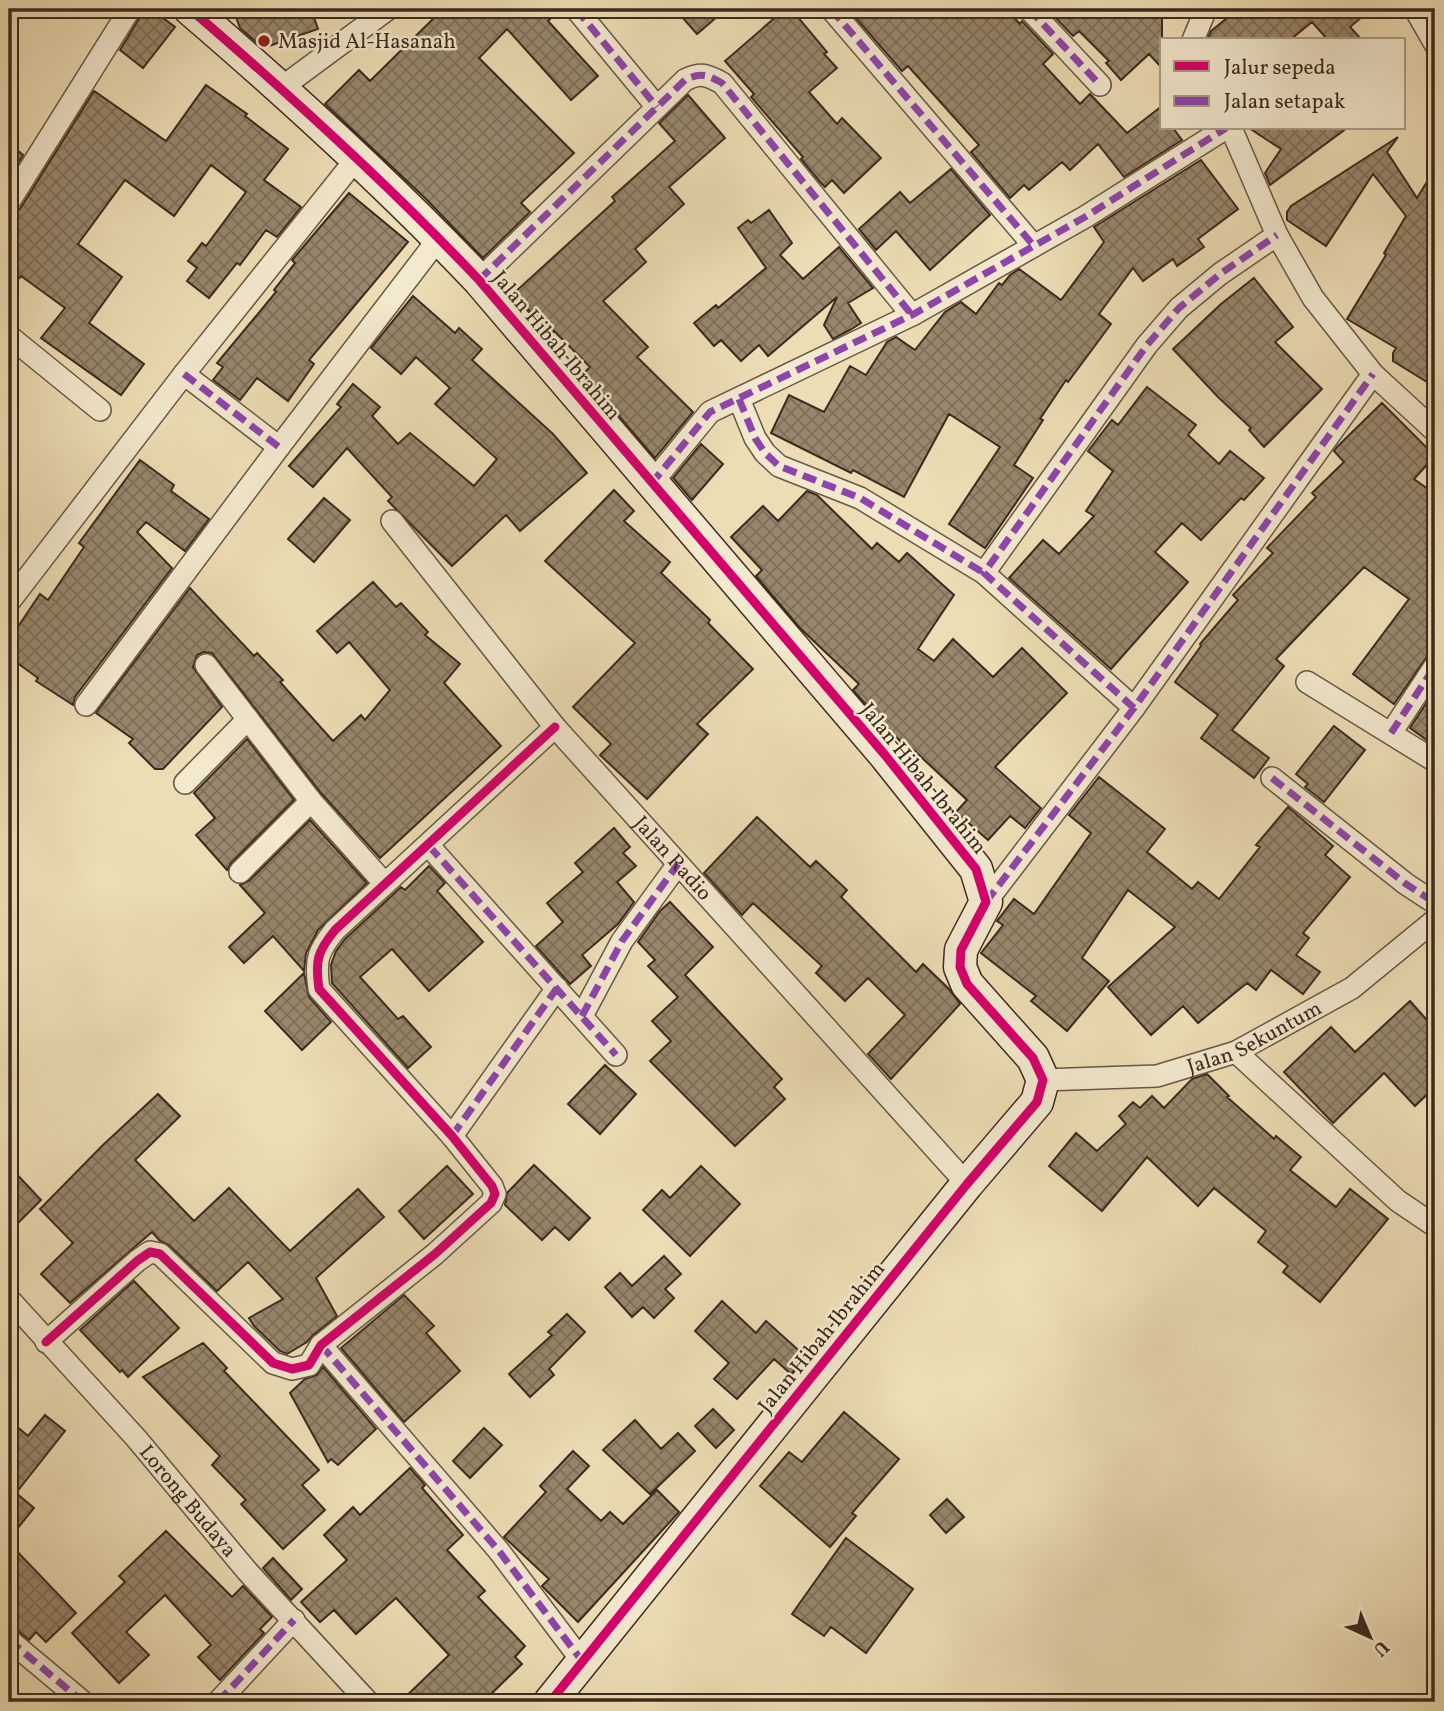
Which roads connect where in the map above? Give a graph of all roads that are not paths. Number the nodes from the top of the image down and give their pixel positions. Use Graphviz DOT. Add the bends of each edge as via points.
graph roads {
  1 [pos="130,9"];
  2 [pos="190,9"];
  3 [pos="576,9"];
  4 [pos="831,9"];
  5 [pos="1029,9"];
  6 [pos="1415,9"];
  7 [pos="1206,10"];
  8 [pos="378,12"];
  9 [pos="1195,38"];
  10 [pos="1435,44"];
  11 [pos="1100,85"];
  12 [pos="281,88"];
  13 [pos="657,107"];
  14 [pos="1225,130"];
  15 [pos="1229,130"];
  16 [pos="356,159"];
  17 [pos="9,202"];
  18 [pos="1277,235"];
  19 [pos="439,238"];
  20 [pos="1034,246"];
  21 [pos="479,280"];
  22 [pos="912,315"];
  23 [pos="9,336"];
  24 [pos="184,374"];
  25 [pos="1373,374"];
  26 [pos="739,398"];
  27 [pos="100,410"];
  28 [pos="1435,431"];
  29 [pos="279,447"];
  30 [pos="651,484"];
  31 [pos="393,521"];
  32 [pos="984,573"];
  33 [pos="9,601"];
  34 [pos="206,665"];
  35 [pos="1435,666"];
  36 [pos="1307,682"];
  37 [pos="86,705"];
  38 [pos="1134,708"];
  39 [pos="248,719"];
  40 [pos="555,727"];
  41 [pos="1391,733"];
  42 [pos="1435,761"];
  43 [pos="1272,778"];
  44 [pos="185,783"];
  45 [pos="311,801"];
  46 [pos="429,846"];
  47 [pos="678,864"];
  48 [pos="240,872"];
  49 [pos="385,884"];
  50 [pos="986,902"];
  51 [pos="1435,903"];
  52 [pos="1435,920"];
  53 [pos="557,988"];
  54 [pos="582,1016"];
  55 [pos="1236,1052"];
  56 [pos="616,1055"];
  57 [pos="1043,1080"];
  58 [pos="452,1136"];
  59 [pos="967,1184"];
  60 [pos="1435,1226"];
  61 [pos="9,1298"];
  62 [pos="46,1342"];
  63 [pos="321,1345"];
  64 [pos="294,1620"];
  65 [pos="9,1640"];
  66 [pos="582,1661"];
  67 [pos="83,1702"];
  68 [pos="218,1702"];
  69 [pos="368,1702"];
  70 [pos="550,1702"];
  1 -- 17 [label="street"];
  2 -- 12 [label="street, Jalan Hibah Ibrahim"];
  3 -- 13 [label="street"];
  4 -- 20 [label="street"];
  5 -- 11 [label="street"];
  6 -- 10 [label="street"];
  7 -- 9 [label="street"];
  8 -- 12 [label="street"];
  12 -- 16 [label="street, Jalan Hibah Ibrahim"];
  13 -- 21 [label="street"];
  13 -- 22 [label="street" via="698,74 722,83"];
  14 -- 20 [label="street"];
  15 -- 18 [label="street"];
  16 -- 19 [label="street, Jalan Hibah Ibrahim"];
  16 -- 24 [label="street"];
  18 -- 25 [label="street" via="1313,298"];
  18 -- 32 [label="street" via="1179,308 1147,345"];
  19 -- 21 [label="street, Jalan Hibah Ibrahim"];
  19 -- 29 [label="street"];
  20 -- 22 [label="street"];
  21 -- 30 [label="street, Jalan Hibah Ibrahim"];
  22 -- 26 [label="street"];
  23 -- 27 [label="street"];
  24 -- 29 [label="street"];
  24 -- 33 [label="street"];
  25 -- 28 [label="street"];
  25 -- 38 [label="street"];
  26 -- 30 [label="street" via="710,412"];
  26 -- 32 [label="street" via="755,439 779,466 860,498"];
  29 -- 37 [label="street"];
  30 -- 50 [label="street, Jalan Hibah Ibrahim" via="885,755 976,869"];
  31 -- 40 [label="street, Jalan Radio"];
  32 -- 38 [label="street"];
  34 -- 39 [label="street"];
  35 -- 41 [label="street"];
  36 -- 41 [label="street"];
  38 -- 50 [label="street"];
  39 -- 44 [label="street"];
  39 -- 45 [label="street"];
  40 -- 46 [label="street"];
  40 -- 47 [label="street, Jalan Radio"];
  41 -- 42 [label="street"];
  43 -- 51 [label="street"];
  45 -- 48 [label="street"];
  45 -- 49 [label="street"];
  46 -- 49 [label="street"];
  46 -- 53 [label="street"];
  47 -- 54 [label="street" via="622,941"];
  47 -- 59 [label="street, Jalan Radio"];
  49 -- 58 [label="street" via="323,946 316,964 319,989"];
  50 -- 57 [label="street" via="961,950 960,967 967,984 1033,1058"];
  52 -- 55 [label="street, Jalan Sekuntum" via="1352,988"];
  53 -- 54 [label="street"];
  53 -- 58 [label="street"];
  54 -- 56 [label="street"];
  55 -- 57 [label="street, Jalan Sekuntum" via="1157,1076"];
  55 -- 60 [label="street" via="1398,1201"];
  57 -- 59 [label="street, Jalan Hibah Ibrahim" via="1037,1102"];
  58 -- 63 [label="street" via="492,1186 491,1203"];
  59 -- 66 [label="street, Jalan Hibah Ibrahim"];
  61 -- 62 [label="street, Lorong Budaya"];
  62 -- 63 [label="street" via="150,1252 160,1254 274,1363 292,1369 309,1365"];
  62 -- 64 [label="street, Lorong Budaya"];
  63 -- 66 [label="street" via="499,1551"];
  64 -- 68 [label="street"];
  64 -- 69 [label="street, Lorong Budaya"];
  65 -- 67 [label="street"];
  66 -- 70 [label="street, Jalan Hibah Ibrahim"];
}
